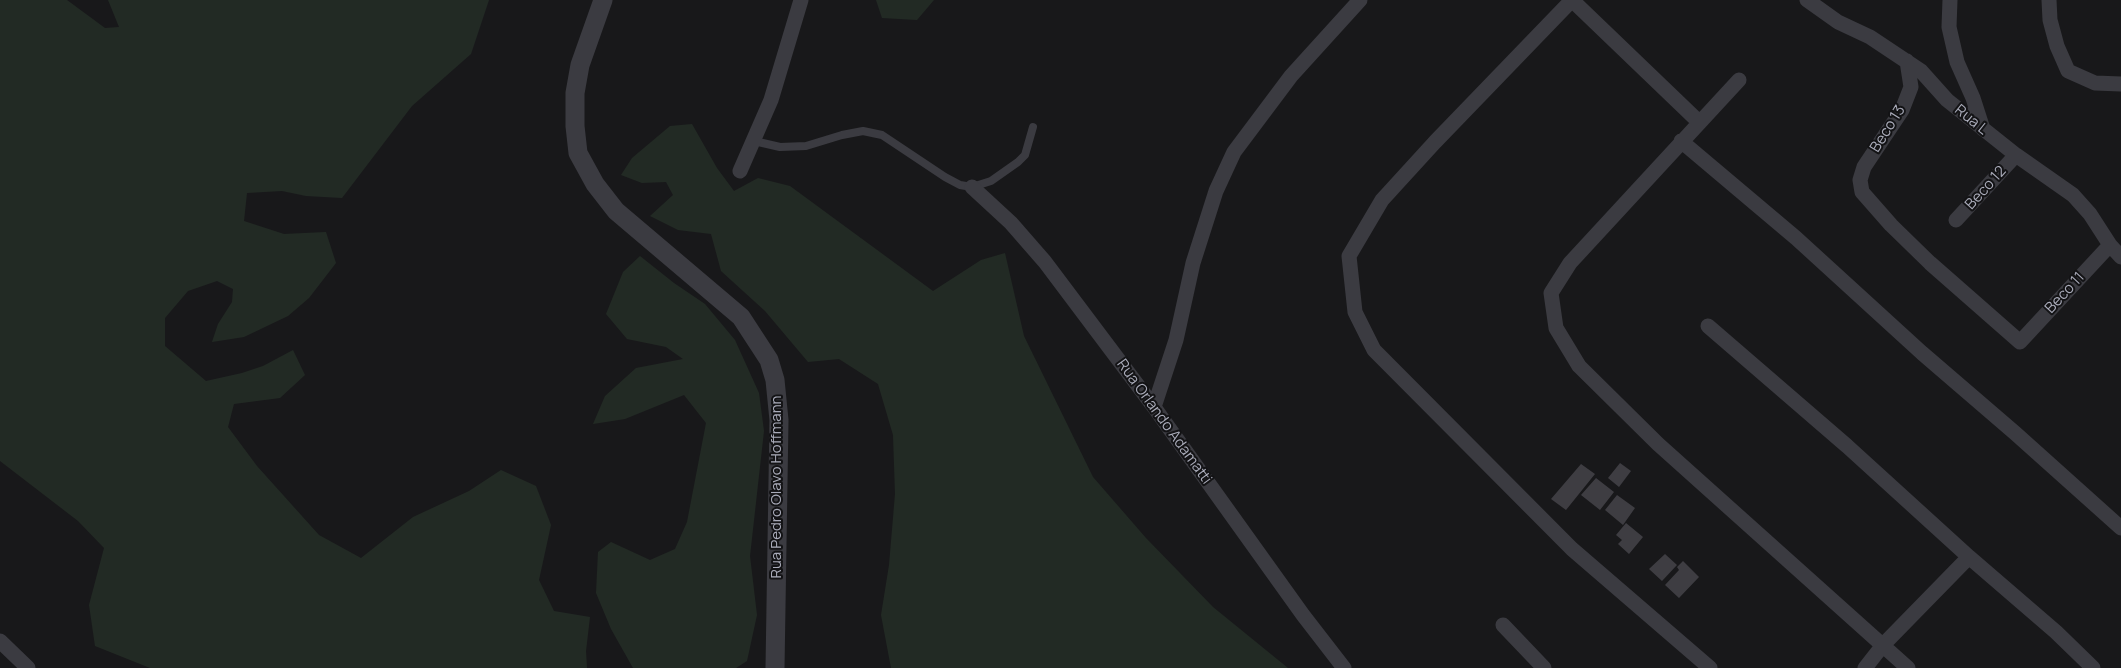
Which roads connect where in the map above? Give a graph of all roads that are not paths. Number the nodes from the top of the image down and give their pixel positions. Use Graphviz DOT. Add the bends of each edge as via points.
graph roads {
  1 [pos="603,0"];
  2 [pos="801,0"];
  3 [pos="1360,0"];
  4 [pos="1572,0"];
  5 [pos="1807,0"];
  6 [pos="1950,0"];
  7 [pos="2049,0"];
  8 [pos="1907,61"];
  9 [pos="1739,80"];
  10 [pos="2121,84"];
  11 [pos="1699,122"];
  12 [pos="1033,127"];
  13 [pos="1983,129"];
  14 [pos="754,141"];
  15 [pos="1681,141"];
  16 [pos="2016,155"];
  17 [pos="740,171"];
  18 [pos="972,187"];
  19 [pos="1956,220"];
  20 [pos="2110,245"];
  21 [pos="2121,257"];
  22 [pos="1708,326"];
  23 [pos="2020,342"];
  24 [pos="1154,407"];
  25 [pos="2121,528"];
  26 [pos="1968,557"];
  27 [pos="1503,625"];
  28 [pos="0,641"];
  29 [pos="1883,646"];
  30 [pos="28,668"];
  31 [pos="775,668"];
  32 [pos="1344,668"];
  33 [pos="1544,668"];
  34 [pos="1710,668"];
  35 [pos="1865,668"];
  36 [pos="1908,668"];
  37 [pos="2093,668"];
  1 -- 31 [label="street, Rua Pedro Olavo Hoffmann" via="580,65 575,93 578,153 595,184 616,211 741,317 769,360 775,380 779,420"];
  2 -- 14 [label="street" via="785,56"];
  3 -- 24 [label="street" via="1291,76 1234,152 1216,191 1193,263 1176,340"];
  4 -- 11 [label="street"];
  4 -- 34 [label="street" via="1382,200 1349,256 1355,312 1374,350 1490,467 1572,549"];
  5 -- 8 [label="street, Rua L" via="1838,22 1870,37"];
  6 -- 13 [label="street" via="1949,28 1957,62"];
  7 -- 10 [label="street" via="2050,20 2068,72 2096,84"];
  8 -- 13 [label="street, Rua L"];
  8 -- 23 [label="street, Beco 13" via="1910,87 1902,110 1864,167 1860,180 1862,192 1930,263"];
  9 -- 11 [label="street"];
  11 -- 15 [label="street"];
  12 -- 18 [label="lane" via="1025,155 1018,162 990,181"];
  13 -- 16 [label="street, Rua L"];
  14 -- 17 [label="street"];
  14 -- 18 [label="lane, Rua Orlando Adamatti" via="780,147 806,146 863,131 882,135 945,176"];
  15 -- 25 [label="street" via="1796,238"];
  15 -- 29 [label="street" via="1570,263 1551,293 1556,328 1579,366 1658,444"];
  16 -- 19 [label="street, Beco 12"];
  16 -- 20 [label="street, Rua L" via="2073,195"];
  18 -- 24 [label="street, Rua Orlando Adamatti" via="1011,223 1045,262"];
  20 -- 21 [label="street, Rua L"];
  20 -- 23 [label="street, Beco 11"];
  22 -- 26 [label="street" via="1833,432"];
  24 -- 32 [label="street, Rua Orlando Adamatti"];
  26 -- 29 [label="street"];
  26 -- 37 [label="street"];
  27 -- 33 [label="street"];
  28 -- 30 [label="street"];
  29 -- 35 [label="street"];
  29 -- 36 [label="street"];
}
